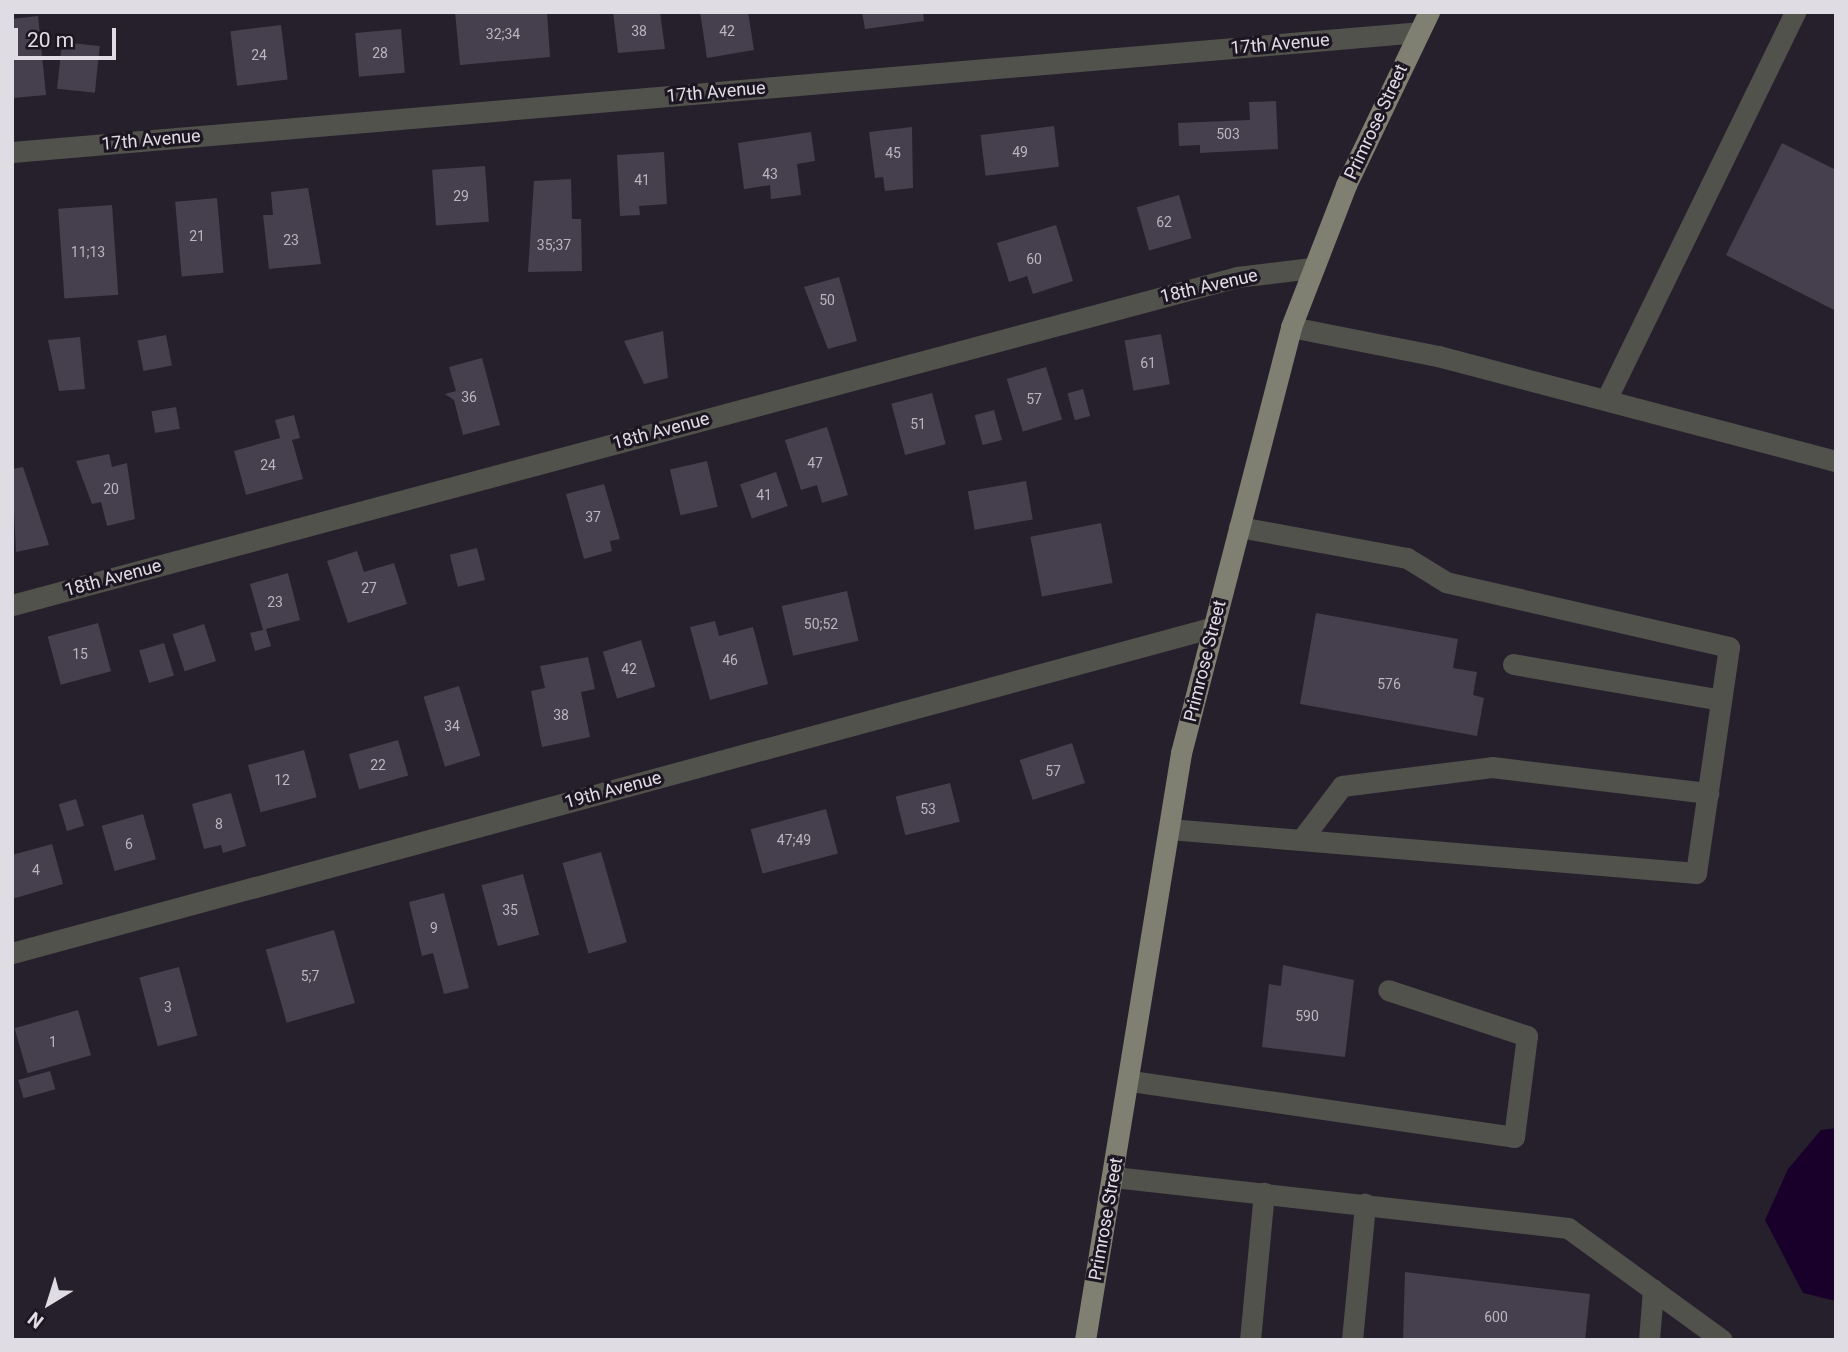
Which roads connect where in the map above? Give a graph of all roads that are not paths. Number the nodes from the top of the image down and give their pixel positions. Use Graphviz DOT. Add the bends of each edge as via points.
graph roads {
  1 [pos="1429,12"];
  2 [pos="1795,12"];
  3 [pos="1419,32"];
  4 [pos="12,152"];
  5 [pos="1311,268"];
  6 [pos="1291,327"];
  7 [pos="1606,400"];
  8 [pos="1836,461"];
  9 [pos="1240,527"];
  10 [pos="12,605"];
  11 [pos="1214,627"];
  12 [pos="1513,664"];
  13 [pos="1721,700"];
  14 [pos="1708,793"];
  15 [pos="1169,829"];
  16 [pos="1301,840"];
  17 [pos="12,953"];
  18 [pos="1388,990"];
  19 [pos="1131,1081"];
  20 [pos="1114,1177"];
  21 [pos="1264,1193"];
  22 [pos="1365,1204"];
  23 [pos="1653,1289"];
  24 [pos="1085,1340"];
  25 [pos="1250,1340"];
  26 [pos="1352,1340"];
  27 [pos="1649,1340"];
  28 [pos="1722,1340"];
  1 -- 3 [label="main road, Primrose Street"];
  2 -- 7 [label="street"];
  3 -- 4 [label="street, 17th Avenue"];
  3 -- 5 [label="main road, Primrose Street"];
  5 -- 6 [label="main road, Primrose Street"];
  5 -- 10 [label="street, 18th Avenue" via="1237,276"];
  6 -- 7 [label="street" via="1438,356"];
  6 -- 9 [label="main road, Primrose Street"];
  7 -- 8 [label="street"];
  9 -- 11 [label="main road, Primrose Street"];
  9 -- 13 [label="street" via="1406,558 1446,582 1728,647"];
  11 -- 15 [label="main road, Primrose Street"];
  11 -- 17 [label="street, 19th Avenue"];
  12 -- 13 [label="street"];
  13 -- 14 [label="street"];
  14 -- 16 [label="street" via="1492,767 1342,786"];
  14 -- 16 [label="street" via="1696,873"];
  15 -- 16 [label="street"];
  15 -- 19 [label="main road, Primrose Street"];
  18 -- 19 [label="street" via="1527,1036 1514,1137"];
  19 -- 20 [label="main road, Primrose Street"];
  20 -- 21 [label="street"];
  20 -- 24 [label="main road, Primrose Street"];
  21 -- 22 [label="street"];
  21 -- 25 [label="street"];
  22 -- 23 [label="street" via="1567,1228"];
  22 -- 26 [label="street"];
  23 -- 27 [label="street"];
  23 -- 28 [label="street"];
}
